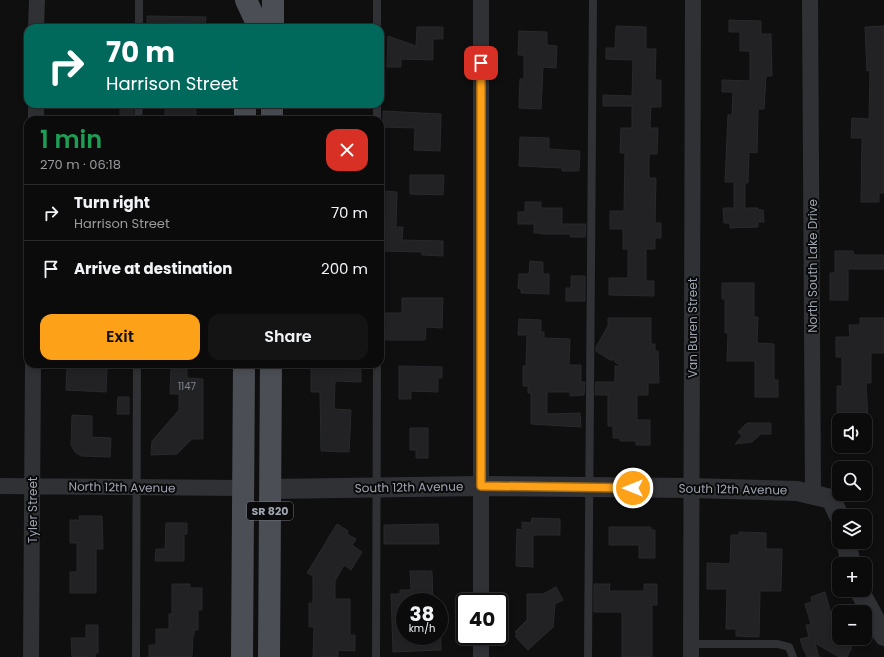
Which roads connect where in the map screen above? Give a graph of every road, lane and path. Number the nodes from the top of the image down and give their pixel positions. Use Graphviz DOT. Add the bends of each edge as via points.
graph roads {
  1 [pos="37,0"];
  2 [pos="139,0"];
  3 [pos="246,0"];
  4 [pos="273,0"];
  5 [pos="377,0"];
  6 [pos="481,0"];
  7 [pos="593,0"];
  8 [pos="693,0"];
  9 [pos="810,0"];
  10 [pos="36,24"];
  11 [pos="139,24"];
  12 [pos="245,24"];
  13 [pos="257,24"];
  14 [pos="273,24"];
  15 [pos="377,24"];
  16 [pos="33,368"];
  17 [pos="137,368"];
  18 [pos="244,368"];
  19 [pos="271,368"];
  20 [pos="377,368"];
  21 [pos="0,486"];
  22 [pos="32,486"];
  23 [pos="481,486"];
  24 [pos="136,487"];
  25 [pos="589,487"];
  26 [pos="244,488"];
  27 [pos="377,488"];
  28 [pos="691,488"];
  29 [pos="270,489"];
  30 [pos="813,493"];
  31 [pos="836,509"];
  32 [pos="481,593"];
  33 [pos="863,597"];
  34 [pos="884,636"];
  35 [pos="481,645"];
  36 [pos="691,650"];
  37 [pos="31,657"];
  38 [pos="136,657"];
  39 [pos="242,657"];
  40 [pos="269,657"];
  41 [pos="376,657"];
  42 [pos="481,657"];
  43 [pos="588,657"];
  44 [pos="793,657"];
  1 -- 10 [label="street"];
  2 -- 11 [label="lane"];
  3 -- 12 [label="main road"];
  3 -- 13 [label="main road"];
  4 -- 14 [label="main road"];
  5 -- 15 [label="lane"];
  6 -- 23 [label="street"];
  7 -- 25 [label="lane"];
  8 -- 28 [label="street, Van Buren Street"];
  9 -- 30 [label="street, North South Lake Drive"];
  16 -- 22 [label="street, Tyler Street"];
  17 -- 24 [label="lane"];
  18 -- 26 [label="main road, SR 820"];
  19 -- 29 [label="main road, SR 820"];
  20 -- 27 [label="lane"];
  21 -- 22 [label="street, North 12th Avenue"];
  22 -- 24 [label="street, North 12th Avenue"];
  22 -- 37 [label="street, Tyler Street"];
  23 -- 25 [label="street, South 12th Avenue"];
  23 -- 27 [label="street, South 12th Avenue"];
  23 -- 32 [label="street"];
  24 -- 26 [label="street, North 12th Avenue"];
  24 -- 38 [label="lane"];
  25 -- 28 [label="street, South 12th Avenue"];
  25 -- 43 [label="lane"];
  26 -- 39 [label="main road, SR 820"];
  27 -- 29 [label="street, South 12th Avenue"];
  27 -- 41 [label="lane"];
  28 -- 30 [label="street, South 12th Avenue"];
  28 -- 36 [label="street, Van Buren Street"];
  29 -- 40 [label="main road, SR 820"];
  30 -- 31 [label="street" via="831,499"];
  33 -- 34 [label="street"];
  35 -- 42 [label="street"];
  36 -- 44 [label="lane" via="778,644 789,647"];
}
